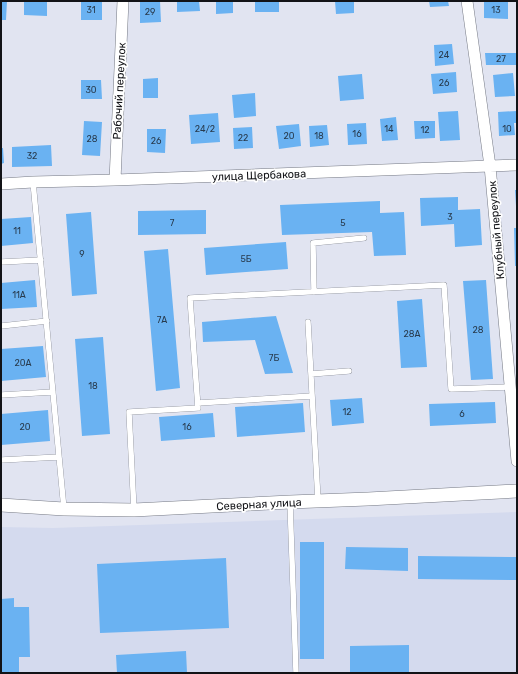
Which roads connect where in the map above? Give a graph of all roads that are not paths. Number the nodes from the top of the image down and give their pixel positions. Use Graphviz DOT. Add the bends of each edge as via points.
graph roads {
  1 [pos="123,1"];
  2 [pos="467,1"];
  3 [pos="517,165"];
  4 [pos="490,166"];
  5 [pos="115,180"];
  6 [pos="33,182"];
  7 [pos="1,184"];
  8 [pos="364,238"];
  9 [pos="41,260"];
  10 [pos="1,262"];
  11 [pos="314,292"];
  12 [pos="46,321"];
  13 [pos="308,322"];
  14 [pos="1,326"];
  15 [pos="349,371"];
  16 [pos="311,374"];
  17 [pos="510,387"];
  18 [pos="53,392"];
  19 [pos="1,395"];
  20 [pos="312,396"];
  21 [pos="198,402"];
  22 [pos="59,457"];
  23 [pos="1,460"];
  24 [pos="517,461"];
  25 [pos="517,491"];
  26 [pos="318,501"];
  27 [pos="290,502"];
  28 [pos="1,505"];
  29 [pos="64,509"];
  30 [pos="134,510"];
  31 [pos="296,673"];
  1 -- 5 [label="street, Рабочий переулок"];
  2 -- 4 [label="street, Клубный переулок"];
  3 -- 4 [label="street, улица Щербакова"];
  4 -- 5 [label="street, улица Щербакова"];
  4 -- 17 [label="street, Клубный переулок"];
  5 -- 6 [label="street, улица Щербакова"];
  6 -- 7 [label="street, улица Щербакова"];
  6 -- 9 [label="lane"];
  8 -- 11 [label="lane" via="313,243"];
  9 -- 10 [label="lane"];
  9 -- 12 [label="lane"];
  11 -- 17 [label="lane" via="444,285 451,389"];
  11 -- 21 [label="lane" via="190,298"];
  12 -- 14 [label="lane"];
  12 -- 18 [label="lane"];
  13 -- 16 [label="lane"];
  15 -- 16 [label="lane"];
  16 -- 20 [label="lane"];
  17 -- 24 [label="street, Клубный переулок"];
  18 -- 19 [label="lane"];
  18 -- 22 [label="lane"];
  20 -- 21 [label="lane"];
  20 -- 26 [label="lane"];
  21 -- 30 [label="lane" via="198,408 129,412"];
  22 -- 23 [label="lane"];
  22 -- 29 [label="lane"];
  25 -- 26 [label="street, Северная улица"];
  26 -- 27 [label="street, Северная улица"];
  27 -- 30 [label="street, Северная улица"];
  27 -- 31 [label="lane"];
  28 -- 29 [label="street, Северная улица"];
  29 -- 30 [label="street, Северная улица"];
}
